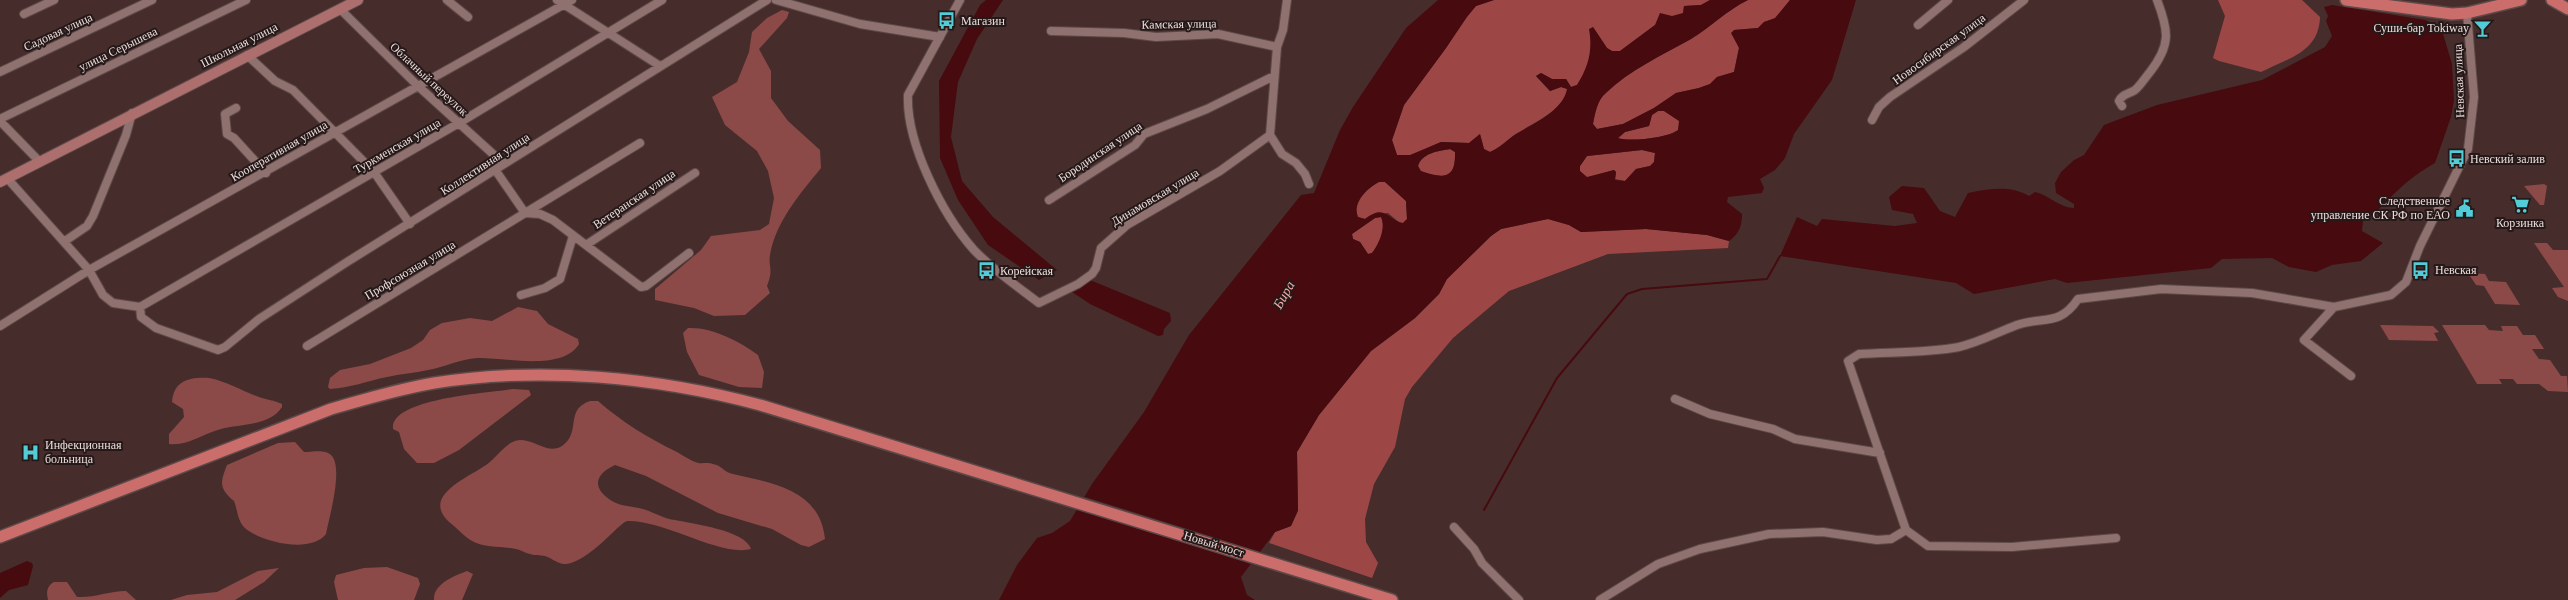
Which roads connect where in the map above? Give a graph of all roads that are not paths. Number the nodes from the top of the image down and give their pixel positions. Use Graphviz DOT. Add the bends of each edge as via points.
graph roads {
  1 [pos="54,0"];
  2 [pos="152,0"];
  3 [pos="246,0"];
  4 [pos="358,0"];
  5 [pos="447,0"];
  6 [pos="572,0"];
  7 [pos="662,0"];
  8 [pos="767,0"];
  9 [pos="776,0"];
  10 [pos="960,0"];
  11 [pos="1286,0"];
  12 [pos="1948,0"];
  13 [pos="2024,0"];
  14 [pos="2157,0"];
  15 [pos="2346,0"];
  16 [pos="2521,0"];
  17 [pos="2552,0"];
  18 [pos="560,3"];
  19 [pos="340,9"];
  20 [pos="2568,10"];
  21 [pos="2467,13"];
  22 [pos="24,14"];
  23 [pos="468,17"];
  24 [pos="1918,25"];
  25 [pos="1051,31"];
  26 [pos="607,33"];
  27 [pos="940,37"];
  28 [pos="1277,47"];
  29 [pos="247,55"];
  30 [pos="660,66"];
  31 [pos="0,72"];
  32 [pos="1274,76"];
  33 [pos="418,86"];
  34 [pos="2122,106"];
  35 [pos="236,108"];
  36 [pos="132,114"];
  37 [pos="0,120"];
  38 [pos="1872,120"];
  39 [pos="459,123"];
  40 [pos="334,133"];
  41 [pos="1270,135"];
  42 [pos="640,143"];
  43 [pos="38,161"];
  44 [pos="504,164"];
  45 [pos="496,171"];
  46 [pos="374,172"];
  47 [pos="695,172"];
  48 [pos="266,173"];
  49 [pos="3,180"];
  50 [pos="1309,184"];
  51 [pos="1049,200"];
  52 [pos="525,213"];
  53 [pos="410,224"];
  54 [pos="573,236"];
  55 [pos="65,241"];
  56 [pos="586,245"];
  57 [pos="689,254"];
  58 [pos="89,270"];
  59 [pos="520,295"];
  60 [pos="140,307"];
  61 [pos="2334,307"];
  62 [pos="0,326"];
  63 [pos="307,346"];
  64 [pos="2351,376"];
  65 [pos="1675,399"];
  66 [pos="1880,453"];
  67 [pos="1454,527"];
  68 [pos="1906,530"];
  69 [pos="0,537"];
  70 [pos="2116,538"];
  71 [pos="1392,600"];
  72 [pos="1519,600"];
  73 [pos="1600,600"];
  1 -- 22 [label="street"];
  2 -- 31 [label="street, Садовая улица"];
  3 -- 37 [label="street, улица Серышева"];
  4 -- 19 [label="main road, Школьная улица"];
  5 -- 23 [label="street"];
  6 -- 18 [label="street, Кооперативная улица"];
  7 -- 26 [label="street, Туркменская улица"];
  8 -- 30 [label="street, Коллективная улица"];
  9 -- 27 [label="street" via="860,24"];
  10 -- 27 [label="street"];
  11 -- 28 [label="street" via="1283,30"];
  12 -- 24 [label="street"];
  13 -- 38 [label="street, Новосибирская улица" via="1964,47 1890,97 1879,106"];
  14 -- 34 [label="street" via="2164,19 2166,40 2162,57 2135,90 2121,97"];
  15 -- 21 [label="main road" via="2434,12"];
  16 -- 21 [label="main road"];
  17 -- 20 [label="main road"];
  18 -- 26 [label="street"];
  18 -- 33 [label="street, Кооперативная улица"];
  19 -- 29 [label="main road, Школьная улица"];
  19 -- 33 [label="street, Облачный переулок"];
  21 -- 61 [label="street, Невская улица" via="2474,97 2468,149 2420,246 2406,282 2391,295"];
  25 -- 28 [label="street, Камская улица" via="1156,37 1218,34"];
  26 -- 30 [label="street"];
  26 -- 39 [label="street, Туркменская улица"];
  27 -- 41 [label="street, Динамовская улица" via="906,102 917,148 936,190 966,240 993,268 1039,303 1092,274 1101,248 1127,225 1220,171"];
  28 -- 32 [label="street"];
  29 -- 36 [label="main road, Школьная улица"];
  29 -- 40 [label="street" via="274,81 293,90"];
  30 -- 44 [label="street, Коллективная улица"];
  32 -- 41 [label="street"];
  32 -- 51 [label="street, Бородинская улица" via="1208,109 1144,134 1135,145"];
  33 -- 39 [label="street, Облачный переулок"];
  33 -- 40 [label="street, Кооперативная улица"];
  35 -- 48 [label="street" via="225,114 227,134"];
  36 -- 43 [label="main road, Школьная улица"];
  36 -- 55 [label="street" via="94,216 87,226"];
  37 -- 43 [label="street"];
  39 -- 44 [label="street, Облачный переулок"];
  39 -- 46 [label="street, Туркменская улица"];
  40 -- 46 [label="street"];
  40 -- 48 [label="street, Кооперативная улица"];
  41 -- 50 [label="street" via="1282,154 1306,174"];
  42 -- 52 [label="street, Профсоюзная улица"];
  43 -- 49 [label="main road, Школьная улица"];
  44 -- 45 [label="street, Коллективная улица"];
  45 -- 52 [label="street"];
  45 -- 53 [label="street, Коллективная улица"];
  46 -- 53 [label="street"];
  46 -- 60 [label="street, Туркменская улица"];
  47 -- 56 [label="street, Ветеранская улица"];
  48 -- 58 [label="street, Кооперативная улица"];
  49 -- 55 [label="street, Школьная улица"];
  52 -- 54 [label="street" via="540,214 553,220"];
  52 -- 63 [label="street, Профсоюзная улица"];
  53 -- 60 [label="street, Коллективная улица" via="259,319 218,350 156,328 141,317"];
  54 -- 56 [label="street"];
  54 -- 59 [label="street" via="560,279 545,288"];
  55 -- 58 [label="street, Школьная улица"];
  56 -- 57 [label="street" via="641,287"];
  58 -- 60 [label="street, Школьная улица" via="103,295 112,303"];
  58 -- 62 [label="street, Кооперативная улица"];
  61 -- 64 [label="street" via="2304,340"];
  61 -- 66 [label="street" via="2252,293 2161,289 2078,299 2070,311 2048,321 2018,324 1958,347 1859,354 1848,361"];
  65 -- 66 [label="street" via="1710,414 1773,429 1795,439"];
  66 -- 68 [label="street"];
  67 -- 72 [label="street" via="1482,563"];
  68 -- 70 [label="street" via="1928,546 2012,548"];
  68 -- 73 [label="street" via="1890,539 1877,540 1823,532 1769,534 1700,549 1658,564"];
  69 -- 71 [label="main road, Новый мост" via="331,409 384,394 434,383 519,375 580,376 707,391 760,404"];
}
